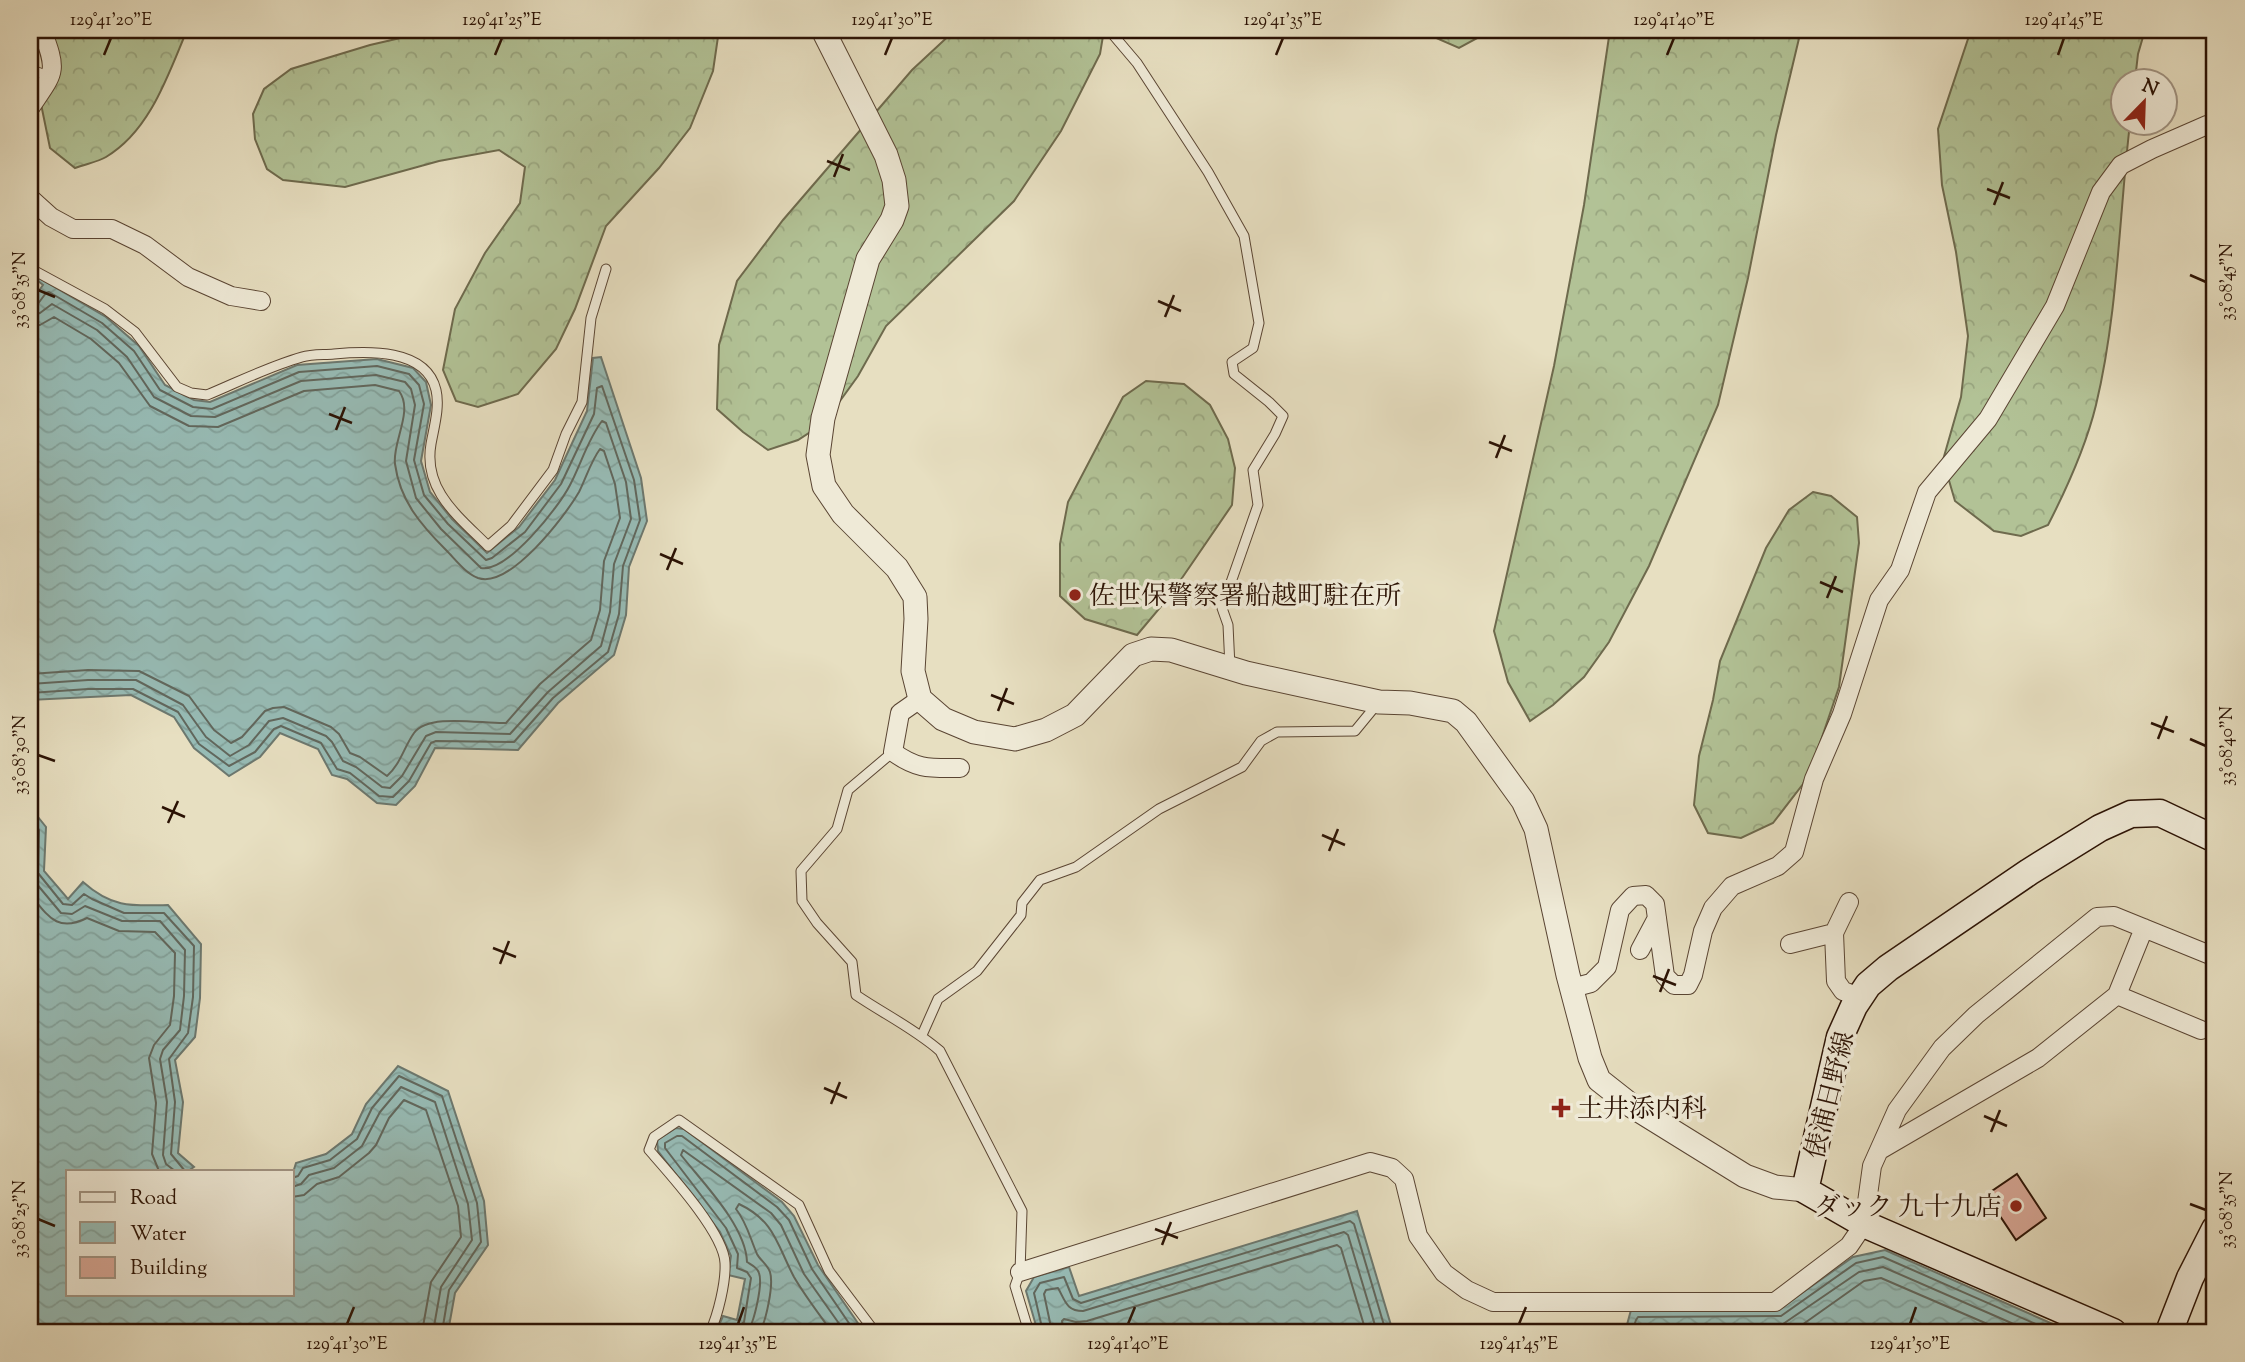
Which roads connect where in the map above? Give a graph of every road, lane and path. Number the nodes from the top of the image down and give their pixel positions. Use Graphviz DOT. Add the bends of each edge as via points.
graph roads {
  1 [pos="42,30"];
  2 [pos="823,30"];
  3 [pos="1109,30"];
  4 [pos="30,69"];
  5 [pos="50,77"];
  6 [pos="30,108"];
  7 [pos="2215,123"];
  8 [pos="30,198"];
  9 [pos="30,264"];
  10 [pos="606,269"];
  11 [pos="261,301"];
  12 [pos="1230,667"];
  13 [pos="920,699"];
  14 [pos="1379,702"];
  15 [pos="892,752"];
  16 [pos="960,768"];
  17 [pos="2215,839"];
  18 [pos="1849,902"];
  19 [pos="1657,918"];
  20 [pos="2144,928"];
  21 [pos="1834,933"];
  22 [pos="1790,944"];
  23 [pos="1640,950"];
  24 [pos="2215,957"];
  25 [pos="1572,988"];
  26 [pos="2117,995"];
  27 [pos="1860,997"];
  28 [pos="2201,1030"];
  29 [pos="922,1035"];
  30 [pos="1880,1150"];
  31 [pos="1805,1190"];
  32 [pos="1864,1224"];
  33 [pos="2215,1229"];
  34 [pos="1020,1272"];
  35 [pos="710,1332"];
  36 [pos="875,1332"];
  37 [pos="1027,1332"];
  38 [pos="2113,1332"];
  39 [pos="2169,1332"];
  1 -- 5 [label="street" via="53,61"];
  2 -- 13 [label="street" via="886,155 897,206 868,259 823,418 818,455 830,496 897,568 915,597 913,671"];
  3 -- 12 [label="lane" via="1137,63 1244,236 1259,323 1253,348 1232,362 1234,374 1283,416 1253,470 1258,505 1222,608 1228,625"];
  4 -- 5 [label="lane"];
  5 -- 6 [label="street"];
  7 -- 19 [label="street" via="2121,165 2101,192 2055,306 1989,419 1927,492 1900,570 1879,600 1842,714 1814,779 1794,852 1778,866 1732,886 1713,908 1688,985 1674,985 1665,976"];
  8 -- 11 [label="street" via="73,229 112,229 145,244 188,277 230,296"];
  9 -- 10 [label="lane" via="135,332 177,387 191,393 207,395 304,356 364,352 403,357 425,370 436,390 429,458 432,480 451,510 488,546 511,526 553,470 582,402 591,318"];
  12 -- 13 [label="street" via="1171,650 1151,649 1133,655 1075,715 1015,739 974,732 943,719"];
  12 -- 14 [label="street"];
  13 -- 15 [label="street" via="900,713"];
  14 -- 25 [label="street" via="1453,711 1466,722 1523,801 1536,829"];
  14 -- 29 [label="lane" via="1355,730 1277,732 1261,741 1242,767 1159,809 1076,867 1040,880 1022,903 1021,915 977,971 938,999"];
  15 -- 16 [label="street" via="924,768"];
  15 -- 29 [label="lane" via="848,790 837,829 801,871 802,901 852,962 856,995"];
  17 -- 27 [label="main road, 俵浦日野線" via="2160,813 2131,814 2029,872 1899,961"];
  18 -- 21 [label="street"];
  19 -- 23 [label="street"];
  19 -- 25 [label="street" via="1655,904 1646,895 1633,896 1620,909 1607,967 1591,983"];
  20 -- 24 [label="street"];
  20 -- 26 [label="street"];
  20 -- 30 [label="street" via="2114,916 2097,917 1976,1015 1942,1048 1897,1110"];
  21 -- 22 [label="street"];
  21 -- 27 [label="street" via="1836,981 1843,991"];
  25 -- 31 [label="street" via="1599,1080 1632,1106 1745,1176 1775,1187"];
  26 -- 28 [label="street"];
  26 -- 30 [label="street" via="2038,1058"];
  27 -- 31 [label="main road, 俵浦日野線" via="1840,1037"];
  29 -- 34 [label="lane" via="940,1051 1022,1211"];
  30 -- 32 [label="street" via="1872,1166"];
  31 -- 32 [label="main road, 俵浦日野線"];
  32 -- 34 [label="street" via="1849,1246 1775,1302 1493,1302 1444,1273 1418,1236 1404,1179 1392,1168 1370,1162"];
  32 -- 38 [label="main road, 俵浦日野線"];
  33 -- 39 [label="main road"];
  34 -- 37 [label="lane" via="1014,1286"];
  35 -- 36 [label="lane" via="718,1315 725,1262 721,1247 693,1201 649,1150 654,1137 679,1120 799,1205 829,1271"];
}
